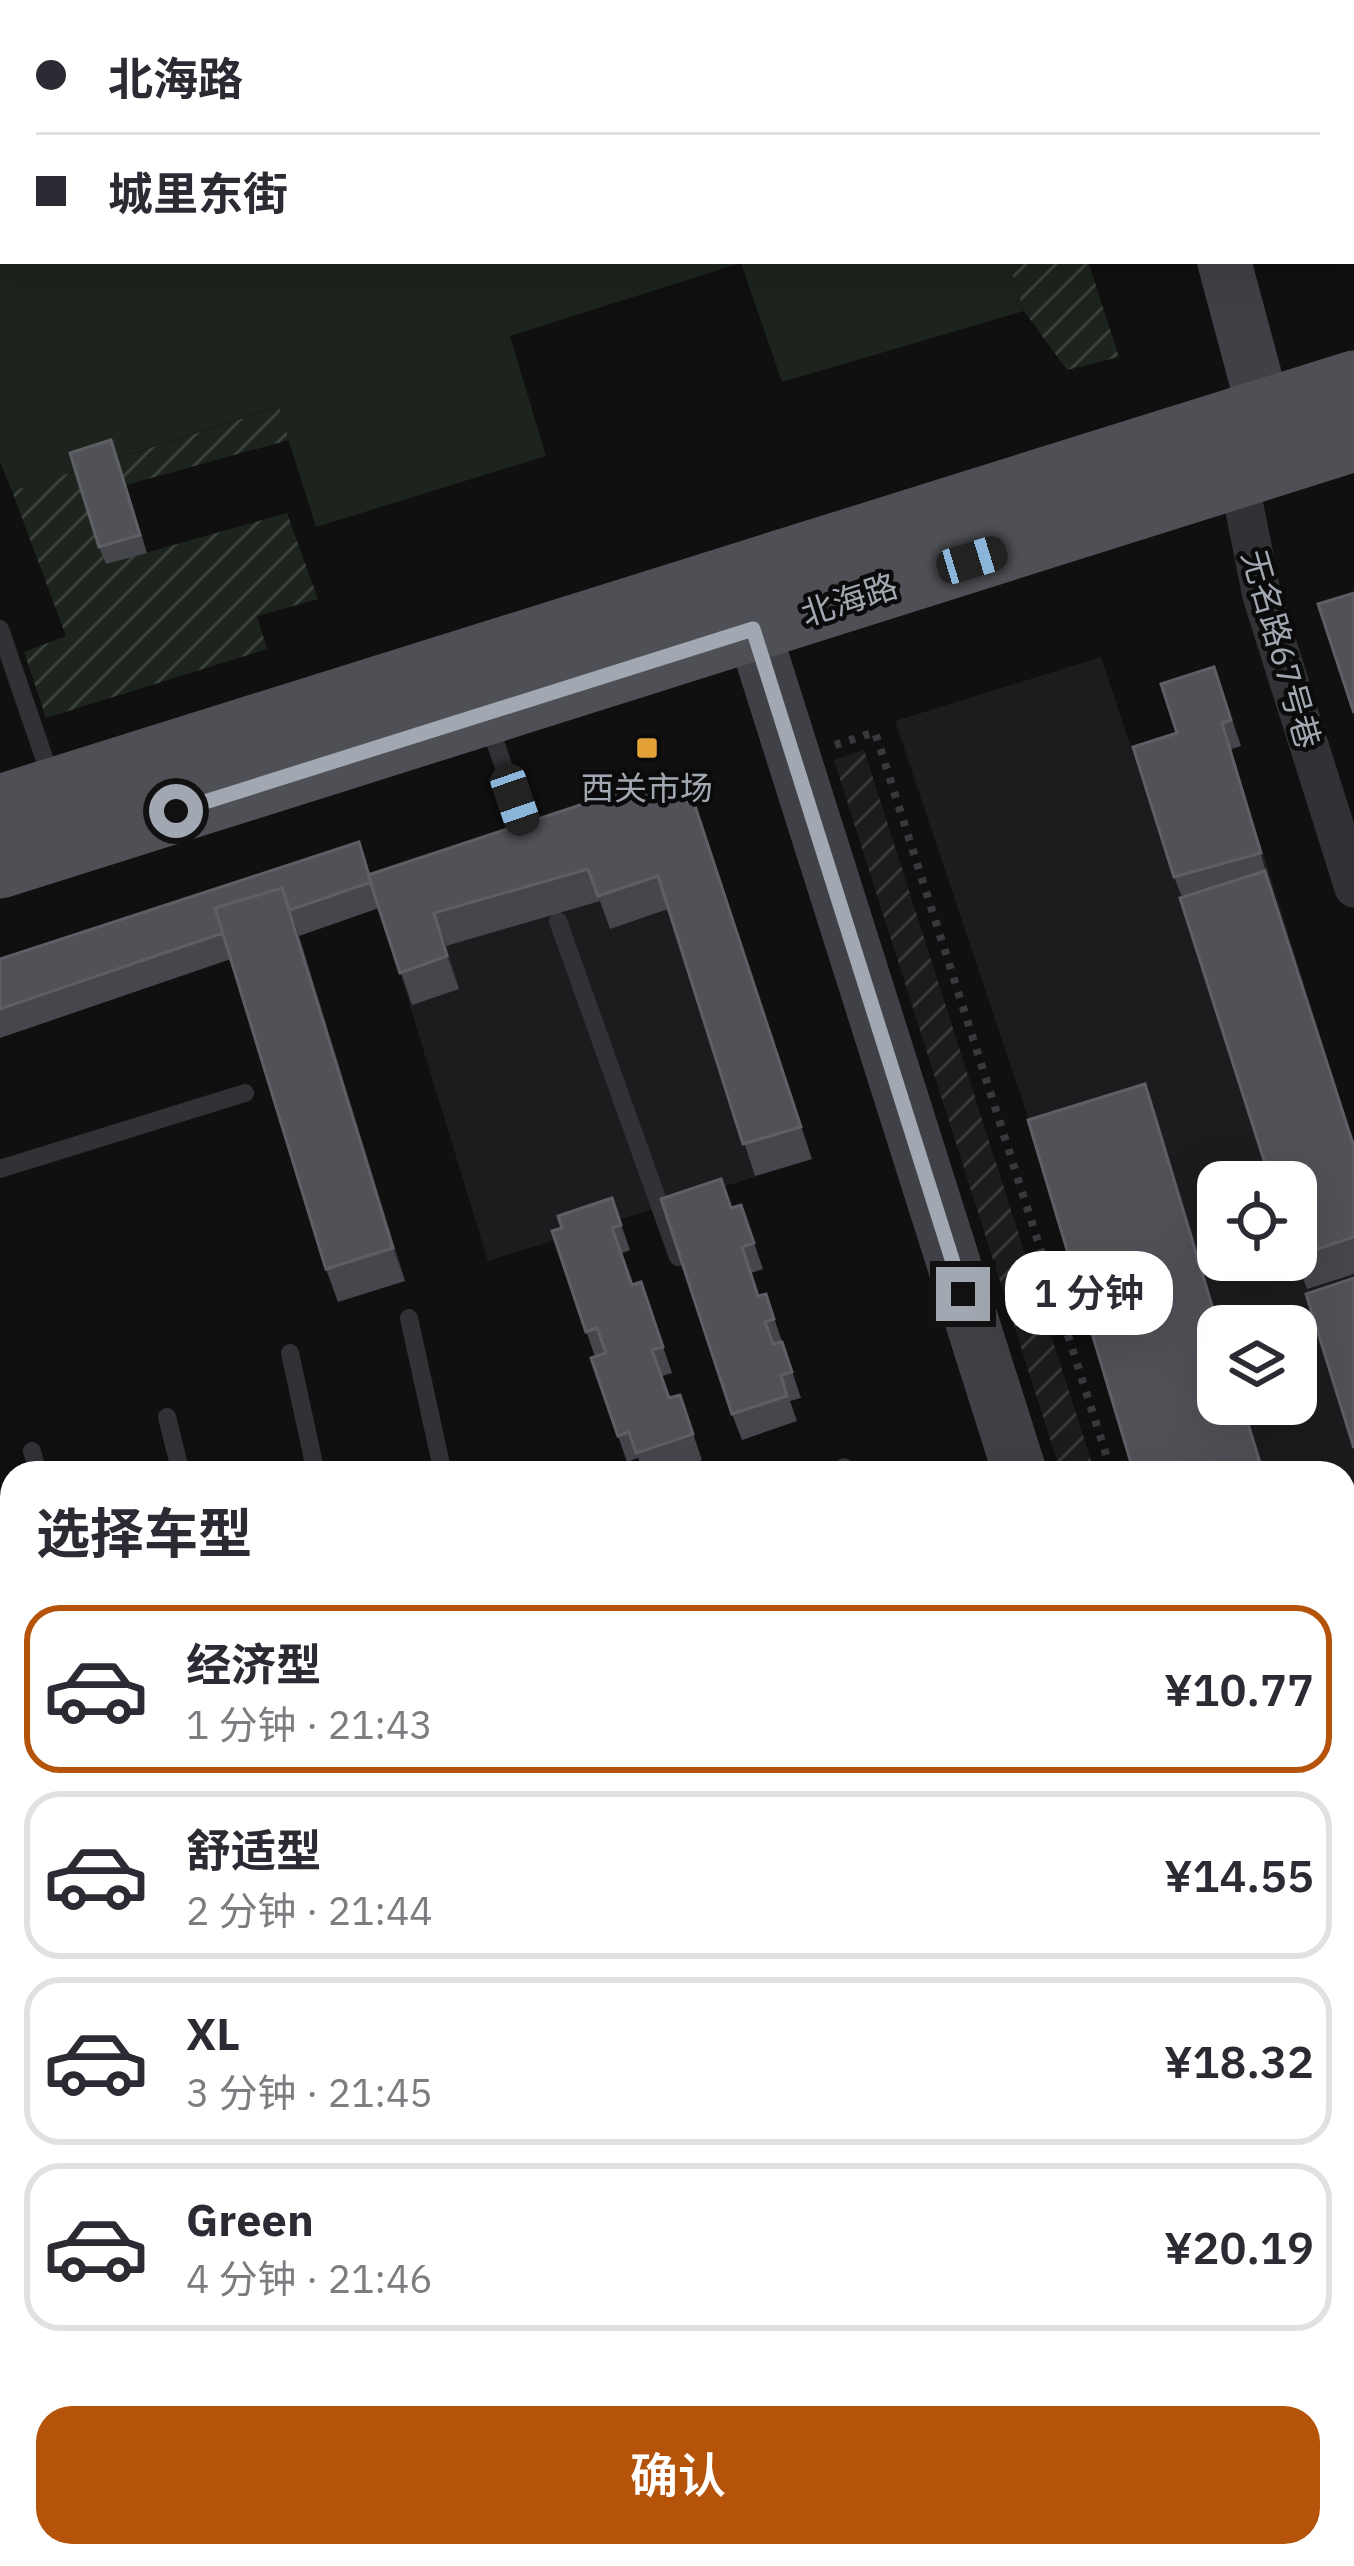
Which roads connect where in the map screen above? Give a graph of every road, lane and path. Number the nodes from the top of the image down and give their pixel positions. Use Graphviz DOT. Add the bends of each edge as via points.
graph roads {
  1 [pos="1225,264"];
  2 [pos="1354,382"];
  3 [pos="1264,410"];
  4 [pos="1354,440"];
  5 [pos="1238,476"];
  6 [pos="0,629"];
  7 [pos="753,629"];
  8 [pos="485,713"];
  9 [pos="793,758"];
  10 [pos="27,797"];
  11 [pos="530,844"];
  12 [pos="0,867"];
  13 [pos="1354,888"];
  14 [pos="558,921"];
  15 [pos="245,1093"];
  16 [pos="0,1168"];
  17 [pos="678,1258"];
  18 [pos="409,1318"];
  19 [pos="290,1353"];
  20 [pos="167,1417"];
  21 [pos="32,1451"];
  22 [pos="35,1461"];
  23 [pos="178,1461"];
  24 [pos="313,1461"];
  25 [pos="440,1461"];
  26 [pos="1016,1461"];
  27 [pos="1108,1461"];
  1 -- 3 [label="street"];
  2 -- 3 [label="main road, 北海路"];
  3 -- 10 [label="main road, 北海路"];
  4 -- 5 [label="main road, 北海路"];
  5 -- 7 [label="main road, 北海路"];
  5 -- 13 [label="street, 无名路67号巷" via="1262,596"];
  6 -- 10 [label="lane"];
  7 -- 8 [label="main road, 北海路"];
  7 -- 9 [label="street"];
  8 -- 11 [label="lane"];
  8 -- 12 [label="main road, 北海路"];
  9 -- 26 [label="street"];
  9 -- 27 [label="path" via="875,732"];
  14 -- 17 [label="lane"];
  15 -- 16 [label="lane"];
  18 -- 25 [label="lane"];
  19 -- 24 [label="lane"];
  20 -- 23 [label="lane"];
  21 -- 22 [label="lane"];
}
